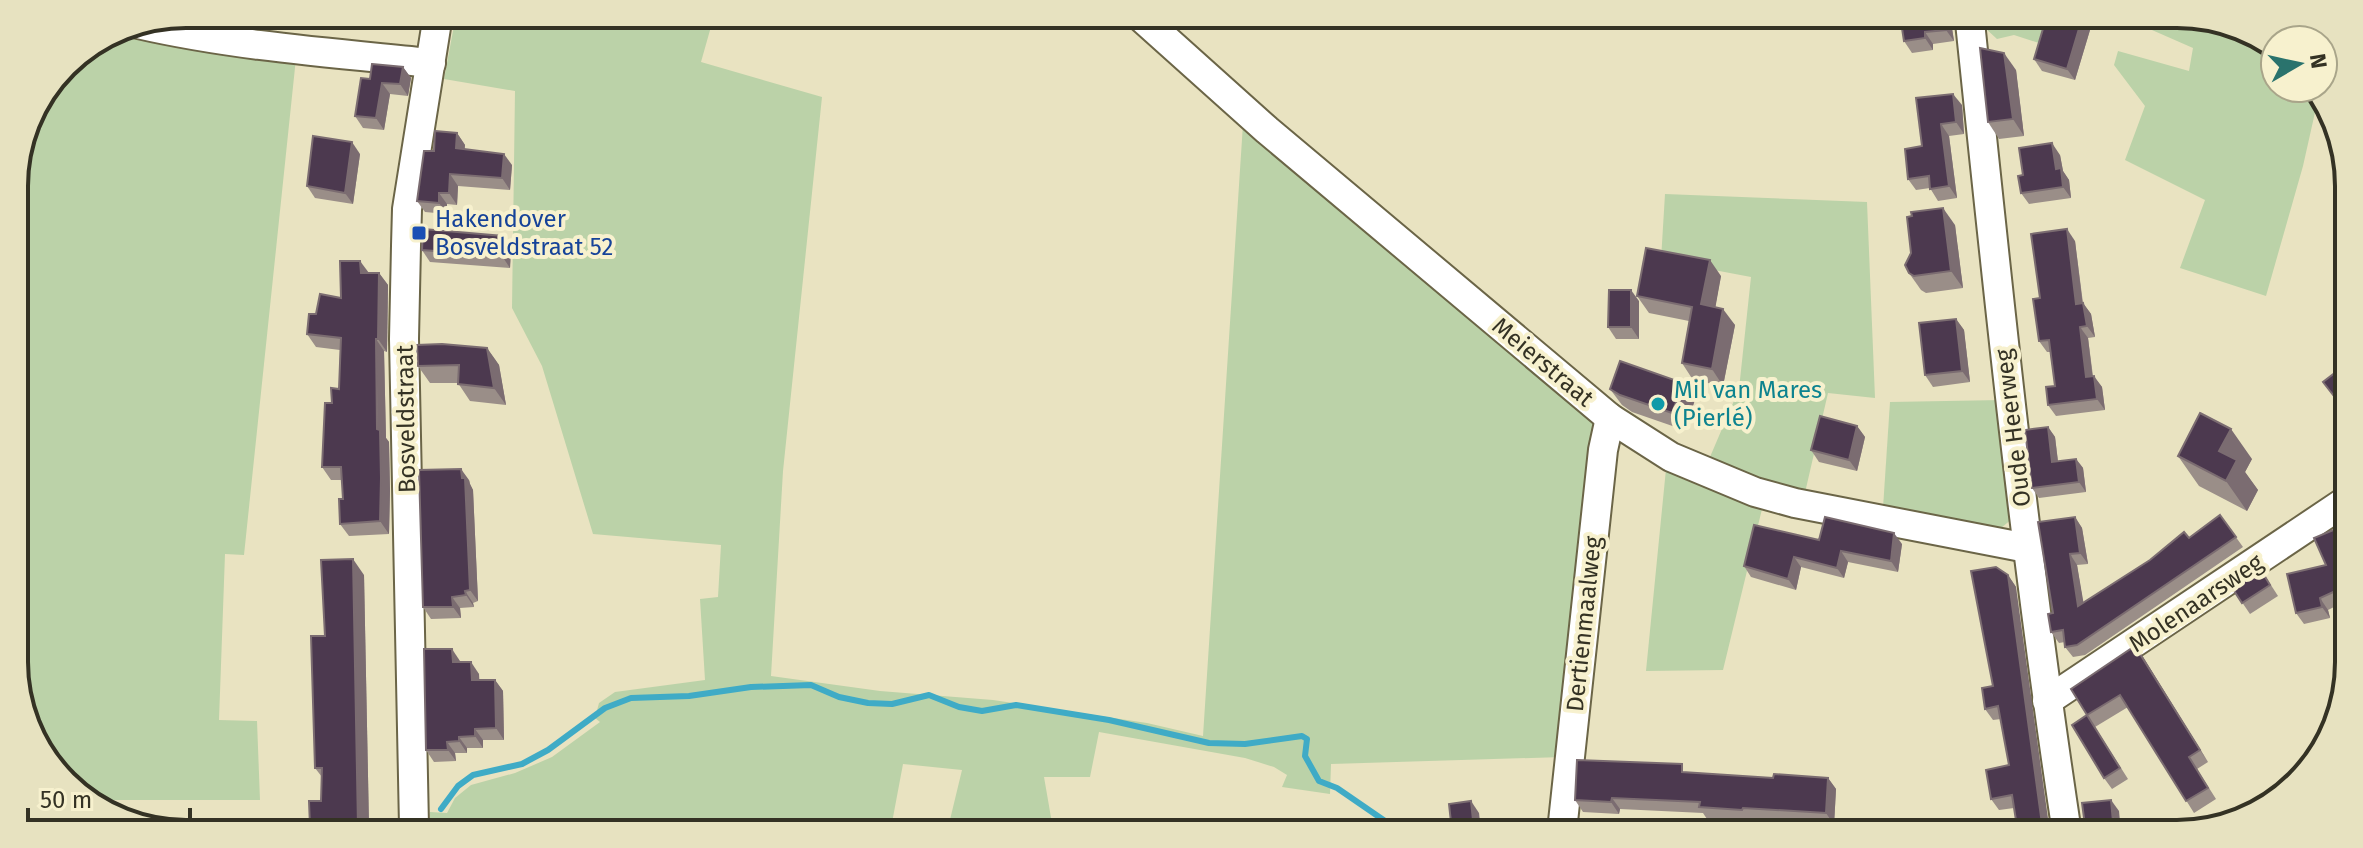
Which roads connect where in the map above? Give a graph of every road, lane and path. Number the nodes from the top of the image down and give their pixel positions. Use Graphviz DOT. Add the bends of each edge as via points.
graph roads {
  1 [pos="436,28"];
  2 [pos="1153,28"];
  3 [pos="1971,28"];
  4 [pos="163,30"];
  5 [pos="431,63"];
  6 [pos="1610,418"];
  7 [pos="2335,508"];
  8 [pos="2027,548"];
  9 [pos="2047,701"];
  10 [pos="414,820"];
  11 [pos="1563,820"];
  12 [pos="2065,820"];
  1 -- 5 [label="street, Bosveldstraat"];
  2 -- 6 [label="street, Meierstraat"];
  3 -- 8 [label="street, Oude Heerweg"];
  4 -- 5 [label="street"];
  5 -- 10 [label="street, Bosveldstraat" via="407,209 406,246"];
  6 -- 8 [label="street, Meierstraat" via="1671,457 1755,492"];
  6 -- 11 [label="street, Dertienmaalweg"];
  7 -- 9 [label="street, Molenaarsweg"];
  8 -- 9 [label="street, Oude Heerweg"];
  9 -- 12 [label="street, Oude Heerweg"];
}
